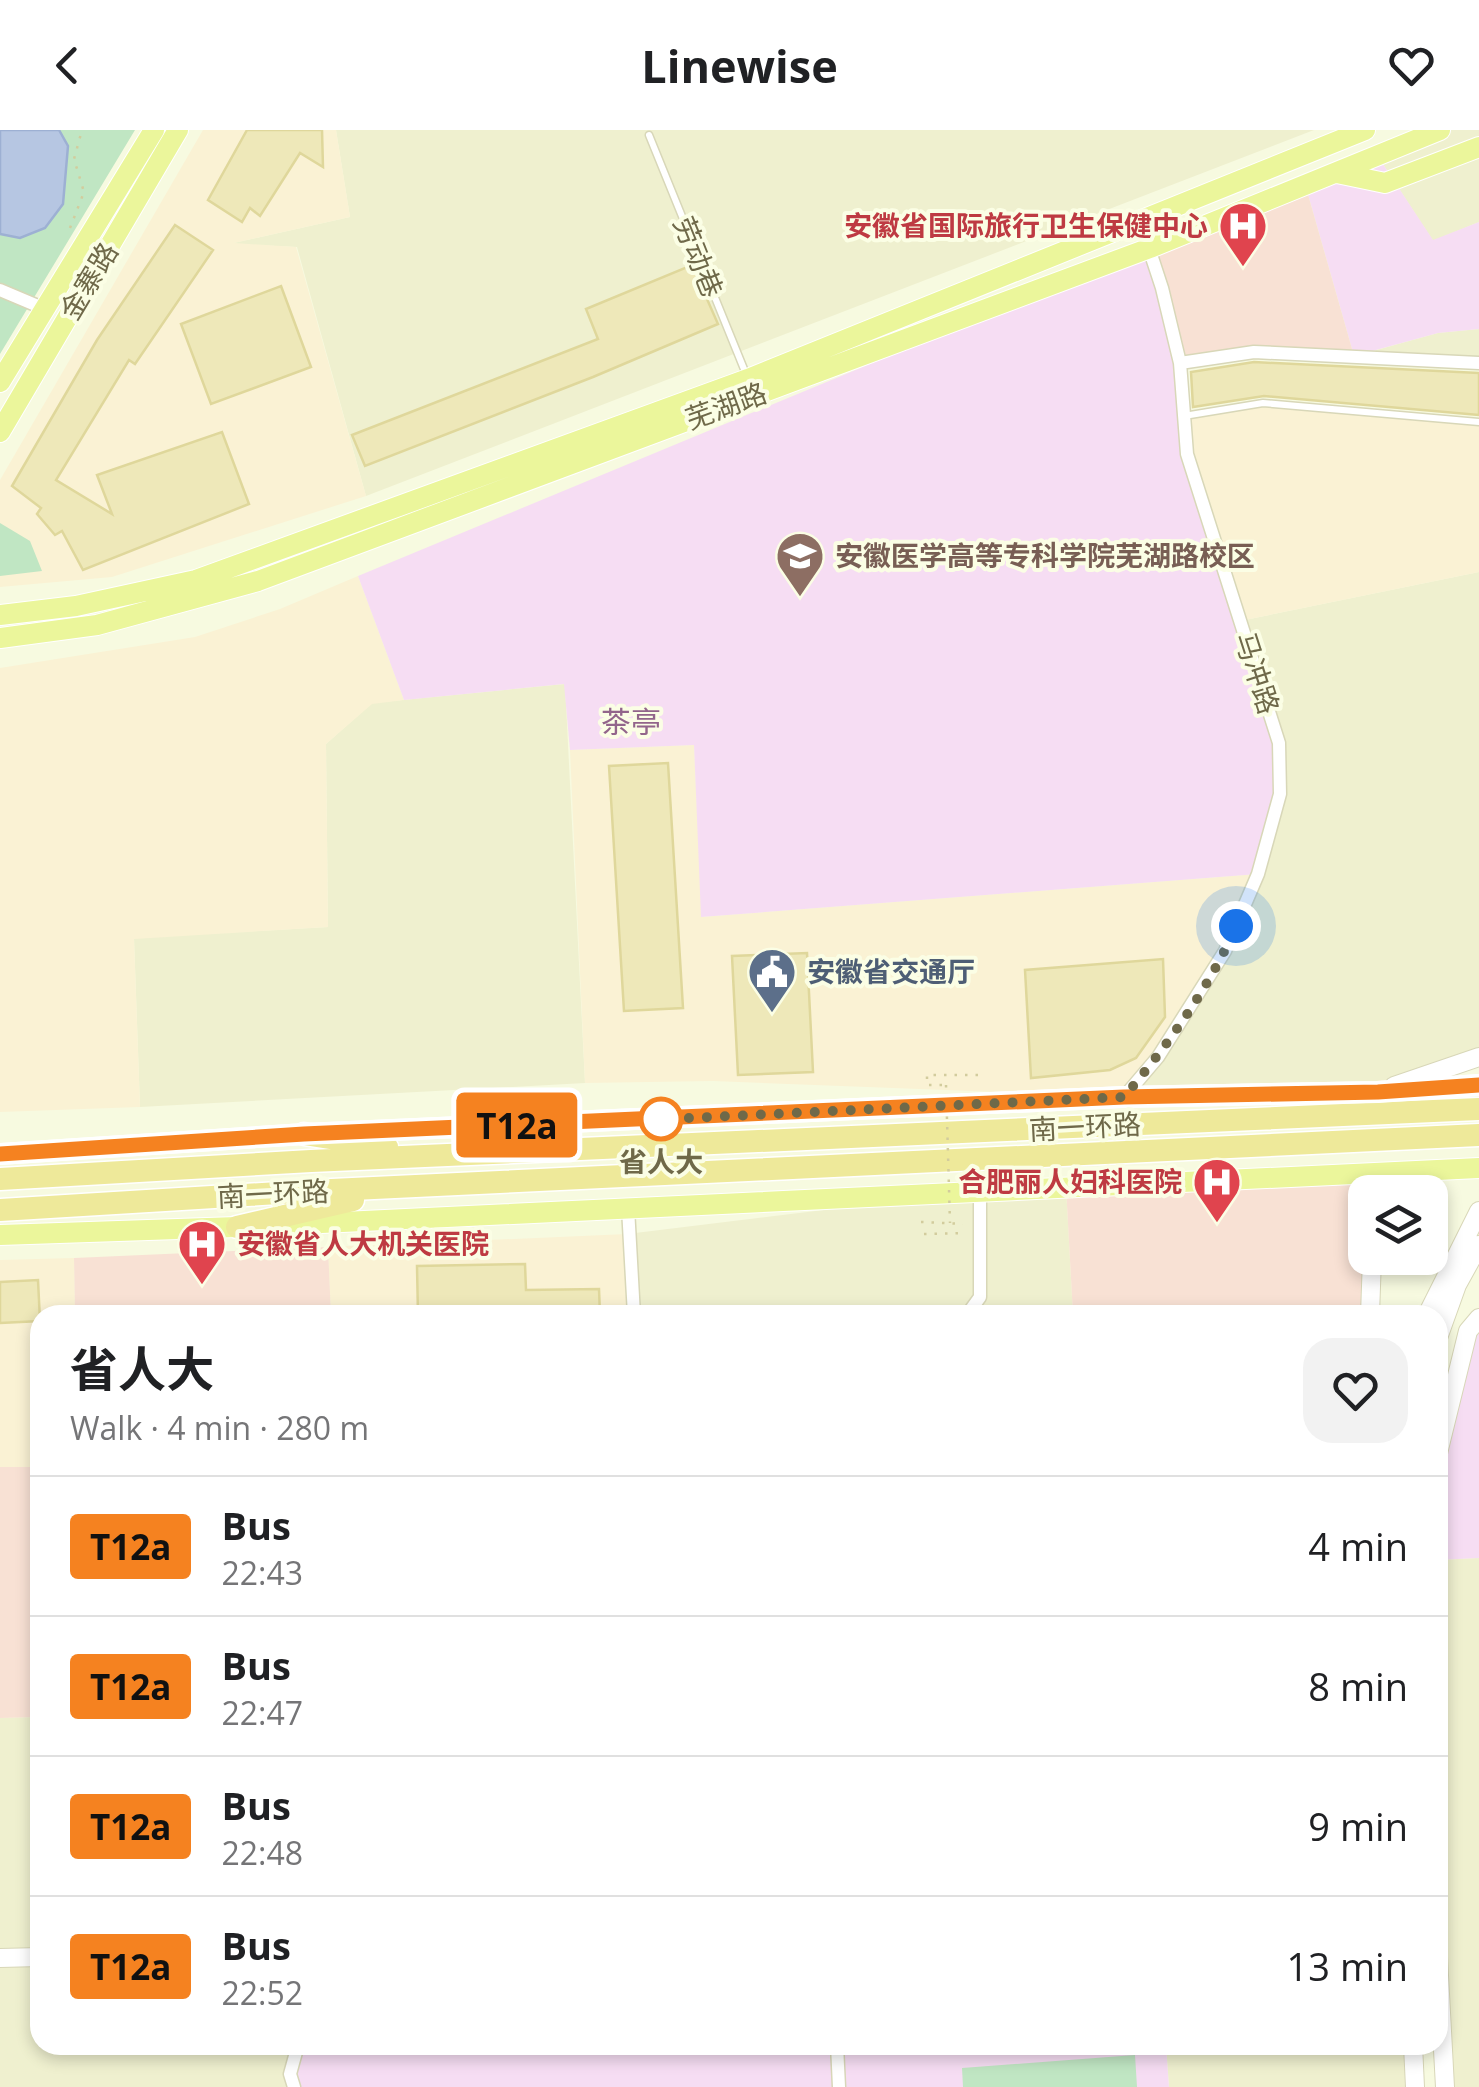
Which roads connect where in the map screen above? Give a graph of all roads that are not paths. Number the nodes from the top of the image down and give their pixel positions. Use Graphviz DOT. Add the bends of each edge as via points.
graph roads {
  1 [pos="154,130"];
  2 [pos="178,130"];
  3 [pos="1365,130"];
  4 [pos="1440,130"];
  5 [pos="649,135"];
  6 [pos="1479,147"];
  7 [pos="1335,172"];
  8 [pos="1140,220"];
  9 [pos="1150,248"];
  10 [pos="0,290"];
  11 [pos="45,309"];
  12 [pos="1180,363"];
  13 [pos="1479,363"];
  14 [pos="748,379"];
  15 [pos="0,382"];
  16 [pos="1184,416"];
  17 [pos="1479,422"];
  18 [pos="0,432"];
  19 [pos="0,615"];
  20 [pos="0,638"];
  21 [pos="1479,1058"];
  22 [pos="1479,1085"];
  23 [pos="1378,1092"];
  24 [pos="1124,1097"];
  25 [pos="1479,1109"];
  26 [pos="304,1134"];
  27 [pos="1479,1135"];
  28 [pos="0,1154"];
  29 [pos="440,1155"];
  30 [pos="1479,1168"];
  31 [pos="1430,1175"];
  32 [pos="0,1179"];
  33 [pos="1348,1184"];
  34 [pos="410,1187"];
  35 [pos="980,1191"];
  36 [pos="628,1208"];
  37 [pos="0,1210"];
  38 [pos="1479,1211"];
  39 [pos="238,1227"];
  40 [pos="0,1235"];
  41 [pos="1479,1245"];
  42 [pos="1371,1275"];
  43 [pos="633,1305"];
  44 [pos="975,1305"];
  45 [pos="1370,1305"];
  46 [pos="1433,1305"];
  47 [pos="1448,1310"];
  48 [pos="1473,1324"];
  49 [pos="1448,1416"];
  50 [pos="30,1957"];
  51 [pos="0,1958"];
  52 [pos="295,2055"];
  53 [pos="837,2055"];
  54 [pos="1413,2055"];
  55 [pos="1443,2055"];
  56 [pos="294,2087"];
  57 [pos="838,2087"];
  58 [pos="1415,2087"];
  59 [pos="1445,2087"];
  1 -- 11 [label="main road, 金寨路"];
  2 -- 18 [label="main road, 金寨路"];
  3 -- 8 [label="main road, 芜湖路"];
  4 -- 7 [label="main road, 芜湖路"];
  5 -- 14 [label="lane, 劳动巷"];
  6 -- 7 [label="main road" via="1385,183"];
  7 -- 9 [label="main road, 芜湖路"];
  8 -- 9 [label="street, 马冲路"];
  8 -- 14 [label="main road, 芜湖路"];
  9 -- 12 [label="street, 马冲路"];
  9 -- 20 [label="main road, 芜湖路" via="258,581 98,625"];
  10 -- 11 [label="street"];
  11 -- 15 [label="main road, 金寨路"];
  12 -- 13 [label="street" via="1254,352"];
  12 -- 16 [label="street, 马冲路"];
  14 -- 19 [label="main road, 芜湖路" via="196,580"];
  16 -- 17 [label="lane" via="1263,403"];
  16 -- 24 [label="street, 马冲路" via="1187,454 1280,742 1280,794 1258,874 1226,951"];
  21 -- 23 [label="street"];
  22 -- 23 [label="main road"];
  23 -- 24 [label="main road"];
  24 -- 26 [label="main road"];
  25 -- 29 [label="highway, 南一环路"];
  26 -- 28 [label="main road"];
  26 -- 29 [label="highway"];
  27 -- 34 [label="highway, 南一环路"];
  29 -- 32 [label="highway, 南一环路"];
  30 -- 31 [label="main road"];
  33 -- 35 [label="main road"];
  34 -- 37 [label="highway, 南一环路"];
  34 -- 39 [label="highway"];
  35 -- 36 [label="main road"];
  35 -- 44 [label="street" via="980,1298"];
  36 -- 39 [label="main road"];
  36 -- 43 [label="street"];
  38 -- 46 [label="street"];
  39 -- 40 [label="main road"];
  41 -- 47 [label="street"];
  42 -- 45 [label="street"];
  48 -- 49 [label="street"];
  50 -- 51 [label="street"];
  52 -- 56 [label="street"];
  53 -- 57 [label="street"];
  54 -- 58 [label="street"];
  55 -- 59 [label="street"];
}
